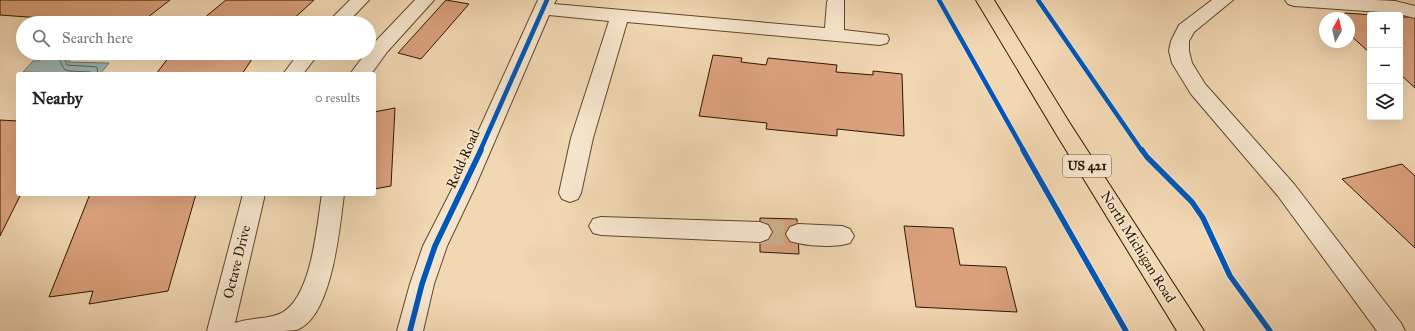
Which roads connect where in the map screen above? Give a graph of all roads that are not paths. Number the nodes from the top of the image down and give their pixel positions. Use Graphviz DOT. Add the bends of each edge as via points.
graph roads {
  1 [pos="360,0"];
  2 [pos="425,0"];
  3 [pos="985,0"];
  4 [pos="1224,0"];
  5 [pos="1294,0"];
  6 [pos="836,2"];
  7 [pos="545,4"];
  8 [pos="1415,12"];
  9 [pos="343,16"];
  10 [pos="620,16"];
  11 [pos="834,35"];
  12 [pos="880,39"];
  13 [pos="376,53"];
  14 [pos="304,60"];
  15 [pos="371,60"];
  16 [pos="295,72"];
  17 [pos="362,72"];
  18 [pos="570,193"];
  19 [pos="254,196"];
  20 [pos="333,196"];
  21 [pos="601,226"];
  22 [pos="760,232"];
  23 [pos="798,234"];
  24 [pos="842,236"];
  25 [pos="220,331"];
  26 [pos="244,331"];
  27 [pos="410,331"];
  28 [pos="1191,331"];
  29 [pos="1392,331"];
  1 -- 9 [label="street"];
  2 -- 13 [label="street"];
  3 -- 28 [label="main road, North Michigan Road / US 421"];
  4 -- 29 [label="street" via="1186,29 1180,41 1182,63 1198,89 1286,190"];
  5 -- 8 [label="street" via="1396,7"];
  6 -- 11 [label="street"];
  7 -- 10 [label="street"];
  7 -- 27 [label="street, Redd Road" via="435,246"];
  10 -- 11 [label="street"];
  10 -- 18 [label="street" via="582,138"];
  11 -- 12 [label="street"];
  14 -- 16 [label="street"];
  15 -- 17 [label="street"];
  19 -- 25 [label="street, Octave Drive"];
  20 -- 26 [label="street" via="318,281 303,310 294,320 281,325"];
  21 -- 22 [label="street"];
  23 -- 24 [label="street"];
}
